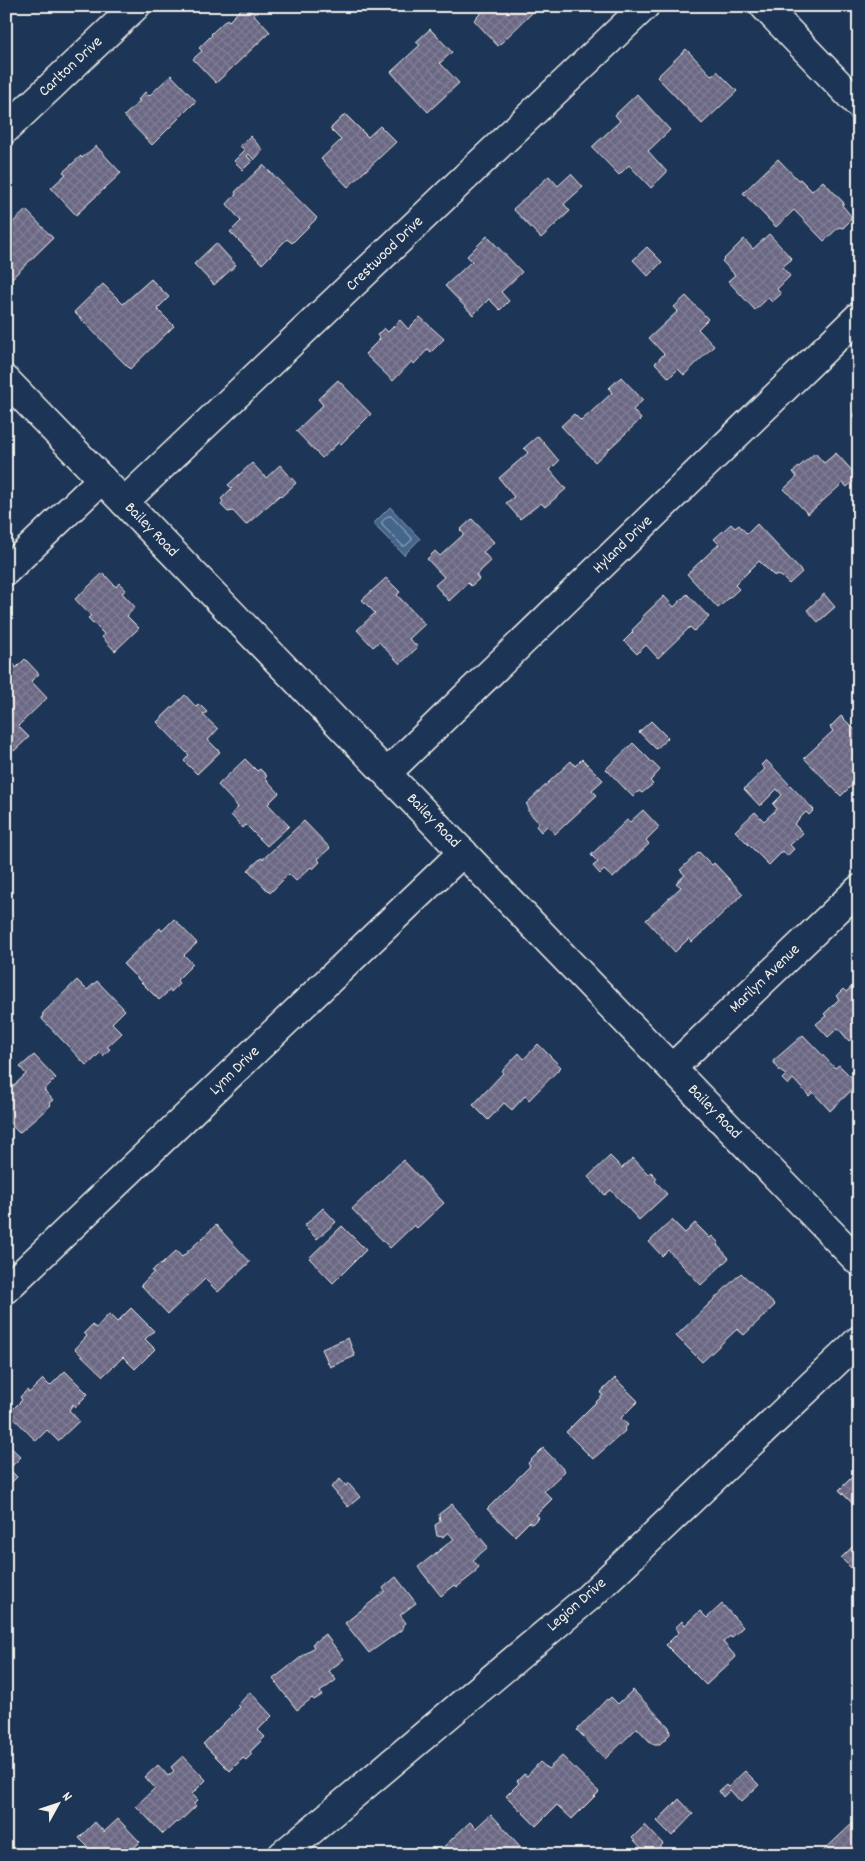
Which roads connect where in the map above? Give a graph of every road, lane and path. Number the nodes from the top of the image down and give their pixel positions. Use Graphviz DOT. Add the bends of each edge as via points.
graph roads {
  1 [pos="136,6"];
  2 [pos="645,6"];
  3 [pos="764,6"];
  4 [pos="859,105"];
  5 [pos="6,128"];
  6 [pos="859,316"];
  7 [pos="6,380"];
  8 [pos="102,479"];
  9 [pos="124,502"];
  10 [pos="6,571"];
  11 [pos="387,773"];
  12 [pos="463,852"];
  13 [pos="859,889"];
  14 [pos="672,1068"];
  15 [pos="859,1262"];
  16 [pos="6,1289"];
  17 [pos="859,1340"];
  18 [pos="282,1855"];
  1 -- 5 [label="street, Carlton Drive"];
  2 -- 9 [label="street, Crestwood Drive"];
  3 -- 4 [label="street"];
  6 -- 11 [label="street, Hyland Drive"];
  7 -- 8 [label="street, Bailey Road"];
  8 -- 9 [label="street, Bailey Road"];
  8 -- 10 [label="street"];
  9 -- 11 [label="street, Bailey Road"];
  11 -- 12 [label="street, Bailey Road"];
  12 -- 14 [label="street, Bailey Road"];
  12 -- 16 [label="street, Lynn Drive"];
  13 -- 14 [label="street, Marilyn Avenue"];
  14 -- 15 [label="street, Bailey Road"];
  17 -- 18 [label="street, Legion Drive" via="589,1597"];
}
